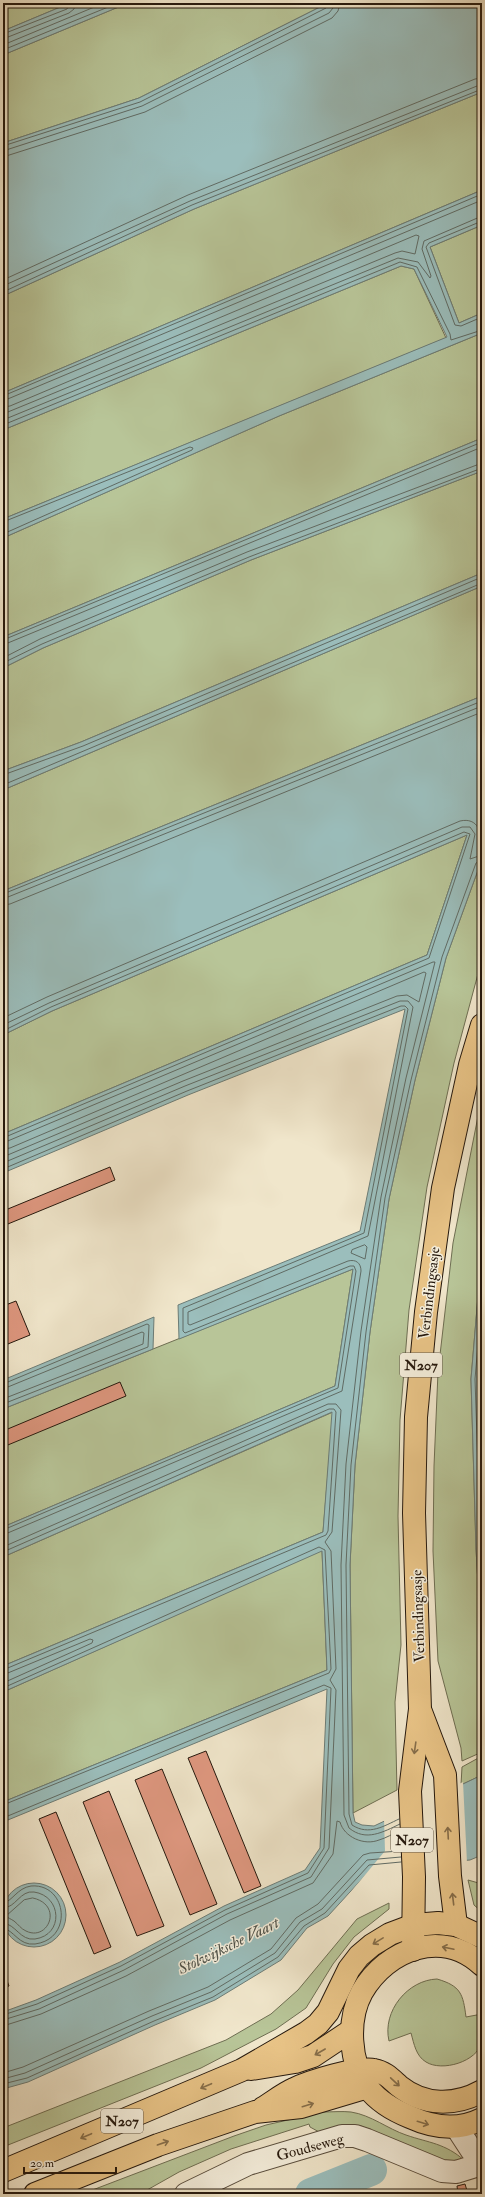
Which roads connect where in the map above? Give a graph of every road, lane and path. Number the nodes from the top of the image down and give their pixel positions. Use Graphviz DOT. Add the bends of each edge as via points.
graph roads {
  1 [pos="482,1025"];
  2 [pos="420,1710"];
  3 [pos="414,1925"];
  4 [pos="456,1925"];
  5 [pos="482,1937"];
  6 [pos="413,1950"];
  7 [pos="482,1965"];
  8 [pos="352,2030"];
  9 [pos="242,2070"];
  10 [pos="363,2078"];
  11 [pos="482,2091"];
  12 [pos="482,2119"];
  13 [pos="457,2128"];
  14 [pos="482,2155"];
  15 [pos="482,2164"];
  16 [pos="3,2171"];
  17 [pos="35,2194"];
  18 [pos="186,2194"];
  1 -- 2 [label="main road, Verbindingsasje / N207" via="470,1065 443,1188 426,1312 416,1417 414,1513"];
  2 -- 3 [label="main road, Verbindingsasje / N207, one-way" via="410,1791"];
  4 -- 2 [label="main road, Verbindingsasje / N207, one-way" via="450,1872 445,1775"];
  3 -- 4 [label="main road, N207"];
  3 -- 6 [label="main road, N207"];
  3 -- 9 [label="main road, N207, one-way" via="390,1934 359,1956 349,1969 328,2012 318,2024"];
  4 -- 5 [label="main road, N207"];
  7 -- 6 [label="main road, one-way" via="456,1950 443,1946"];
  6 -- 8 [label="main road" via="391,1959 375,1973 362,1993"];
  8 -- 9 [label="main road, N207, one-way" via="314,2056 295,2062"];
  8 -- 10 [label="main road" via="353,2045"];
  9 -- 16 [label="main road, N207, one-way"];
  10 -- 11 [label="main road, N207, one-way" via="379,2072 412,2094 436,2102 462,2101"];
  10 -- 13 [label="main road, one-way" via="378,2098 398,2113 436,2126"];
  17 -- 10 [label="main road, N207, one-way" via="158,2145 255,2112 301,2107"];
  12 -- 13 [label="main road"];
  13 -- 14 [label="street" via="472,2151"];
  15 -- 18 [label="street, Goudseweg" via="456,2172 442,2171 367,2140 355,2136 342,2136 248,2164"];
}
